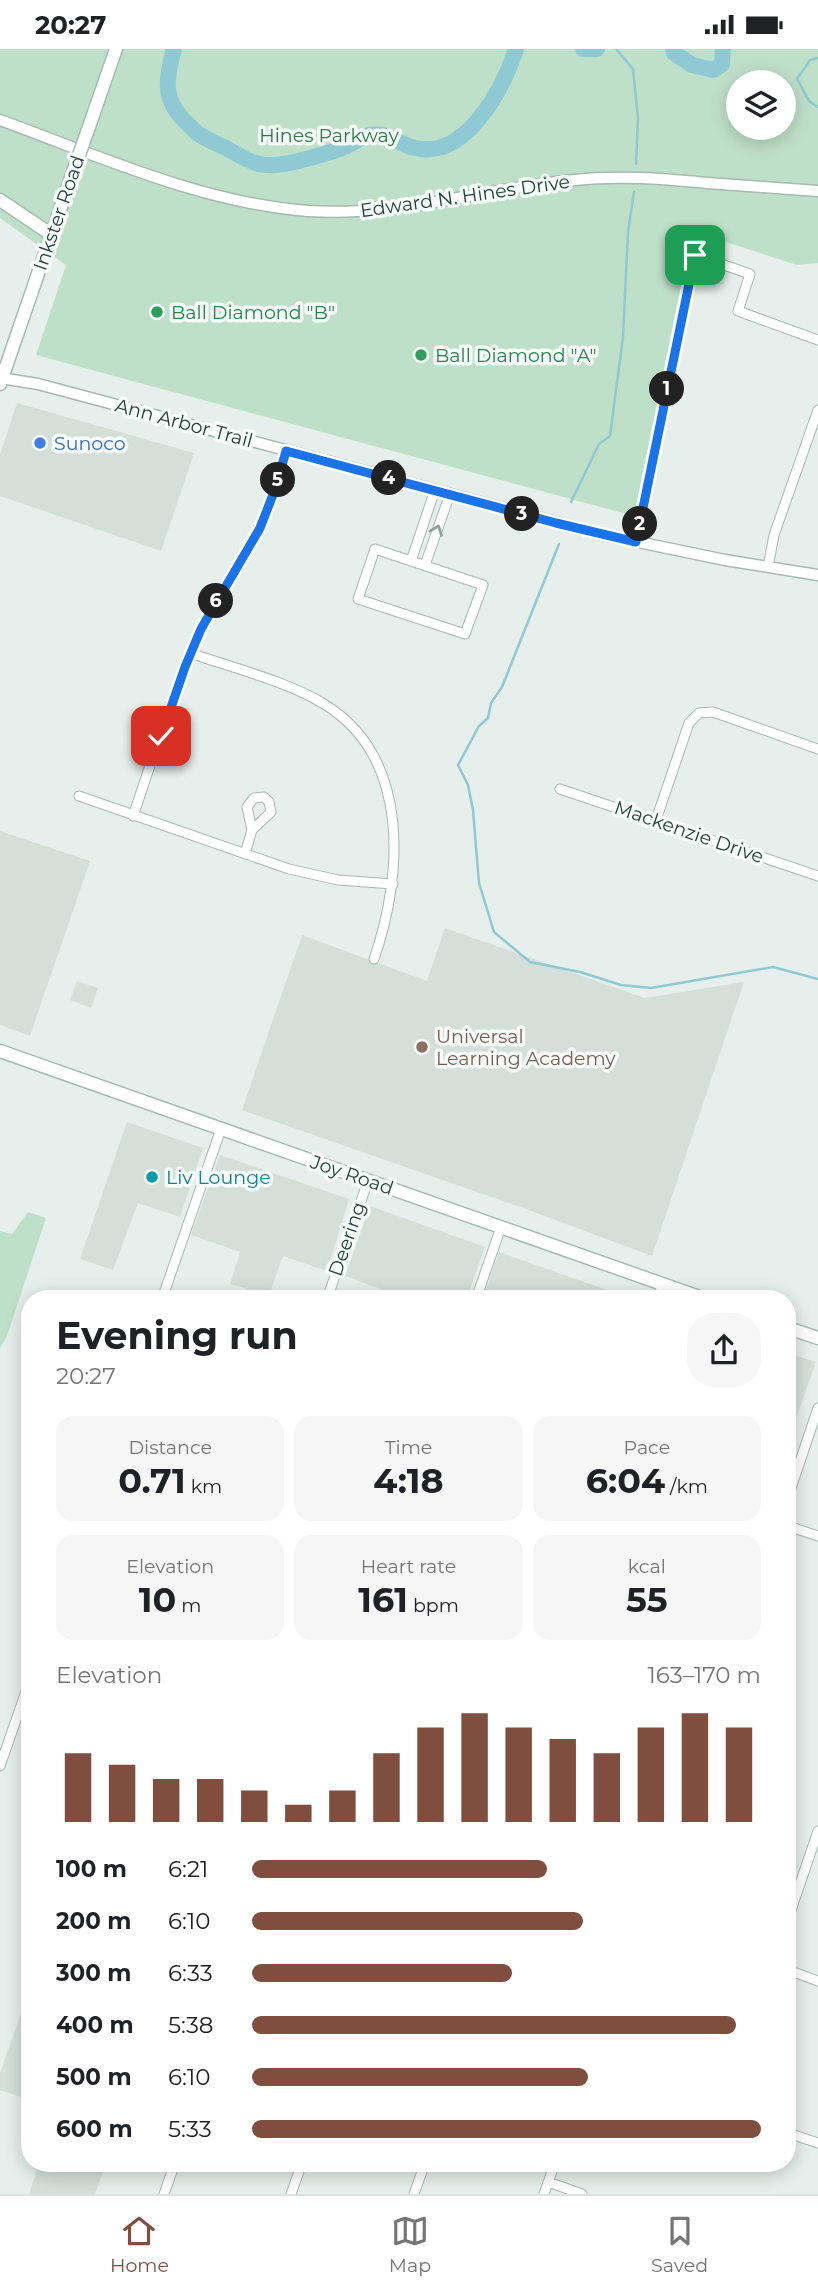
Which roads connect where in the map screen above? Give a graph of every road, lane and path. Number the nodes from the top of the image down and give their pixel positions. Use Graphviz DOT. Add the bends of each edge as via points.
graph roads {
  1 [pos="116,49"];
  2 [pos="0,120"];
  3 [pos="818,191"];
  4 [pos="0,200"];
  5 [pos="52,235"];
  6 [pos="818,340"];
  7 [pos="1,380"];
  8 [pos="818,409"];
  9 [pos="286,451"];
  10 [pos="435,490"];
  11 [pos="450,494"];
  12 [pos="636,542"];
  13 [pos="411,561"];
  14 [pos="425,565"];
  15 [pos="768,568"];
  16 [pos="818,575"];
  17 [pos="190,653"];
  18 [pos="818,749"];
  19 [pos="561,789"];
  20 [pos="79,796"];
  21 [pos="133,816"];
  22 [pos="656,820"];
  23 [pos="252,829"];
  24 [pos="245,854"];
  25 [pos="818,876"];
  26 [pos="393,884"];
  27 [pos="374,959"];
  28 [pos="0,1051"];
  29 [pos="221,1129"];
  30 [pos="368,1181"];
  31 [pos="501,1227"];
  32 [pos="663,1284"];
  33 [pos="165,1290"];
  34 [pos="330,1290"];
  35 [pos="479,1290"];
  36 [pos="661,1290"];
  37 [pos="680,1290"];
  38 [pos="796,1331"];
  39 [pos="818,1338"];
  40 [pos="818,1408"];
  41 [pos="796,1473"];
  42 [pos="796,1529"];
  43 [pos="818,1537"];
  44 [pos="21,1706"];
  45 [pos="0,1766"];
  46 [pos="818,1831"];
  47 [pos="796,1896"];
  48 [pos="796,1973"];
  49 [pos="818,1981"];
  50 [pos="796,2136"];
  51 [pos="818,2143"];
  52 [pos="172,2172"];
  53 [pos="299,2172"];
  54 [pos="422,2172"];
  55 [pos="552,2172"];
  56 [pos="548,2182"];
  57 [pos="164,2194"];
  58 [pos="291,2194"];
  59 [pos="414,2194"];
  60 [pos="544,2194"];
  61 [pos="582,2194"];
  1 -- 5 [label="main road, Inkster Road, bridge"];
  2 -- 3 [label="street, Edward N. Hines Drive" via="180,184 246,202 307,211 396,209 521,187 613,177"];
  4 -- 5 [label="main road"];
  5 -- 7 [label="main road, Inkster Road"];
  6 -- 12 [label="street" via="738,311 750,274 695,255"];
  7 -- 9 [label="street, Ann Arbor Trail" via="38,384"];
  8 -- 15 [label="street" via="774,535"];
  9 -- 10 [label="street, Ann Arbor Trail"];
  9 -- 17 [label="street" via="260,528"];
  10 -- 11 [label="street, Ann Arbor Trail"];
  10 -- 13 [label="street"];
  11 -- 12 [label="street, Ann Arbor Trail"];
  14 -- 11 [label="street, one-way"];
  12 -- 15 [label="street, Ann Arbor Trail"];
  13 -- 14 [label="street"];
  13 -- 14 [label="street" via="375,549 358,599 465,634 483,585"];
  15 -- 16 [label="street, Ann Arbor Trail"];
  17 -- 21 [label="street"];
  17 -- 26 [label="street" via="309,696 354,728 376,760 388,795"];
  18 -- 22 [label="street" via="713,712 699,713 689,723"];
  19 -- 22 [label="street, Mackenzie Drive"];
  20 -- 21 [label="street"];
  21 -- 24 [label="street"];
  22 -- 25 [label="street, Mackenzie Drive"];
  23 -- 24 [label="street"];
  24 -- 26 [label="street" via="319,877"];
  26 -- 27 [label="street"];
  28 -- 29 [label="main road, Joy Road"];
  29 -- 30 [label="main road, Joy Road"];
  29 -- 33 [label="street"];
  30 -- 31 [label="main road, Joy Road"];
  30 -- 34 [label="street, Deering"];
  31 -- 32 [label="main road, Joy Road"];
  31 -- 35 [label="street"];
  32 -- 36 [label="street"];
  32 -- 37 [label="main road, Joy Road"];
  38 -- 39 [label="main road"];
  40 -- 41 [label="street"];
  42 -- 43 [label="street"];
  44 -- 45 [label="street"];
  46 -- 47 [label="street"];
  48 -- 49 [label="street"];
  50 -- 51 [label="street"];
  52 -- 57 [label="street"];
  53 -- 58 [label="street"];
  54 -- 59 [label="street"];
  55 -- 56 [label="street"];
  56 -- 60 [label="street"];
  56 -- 61 [label="street"];
}
